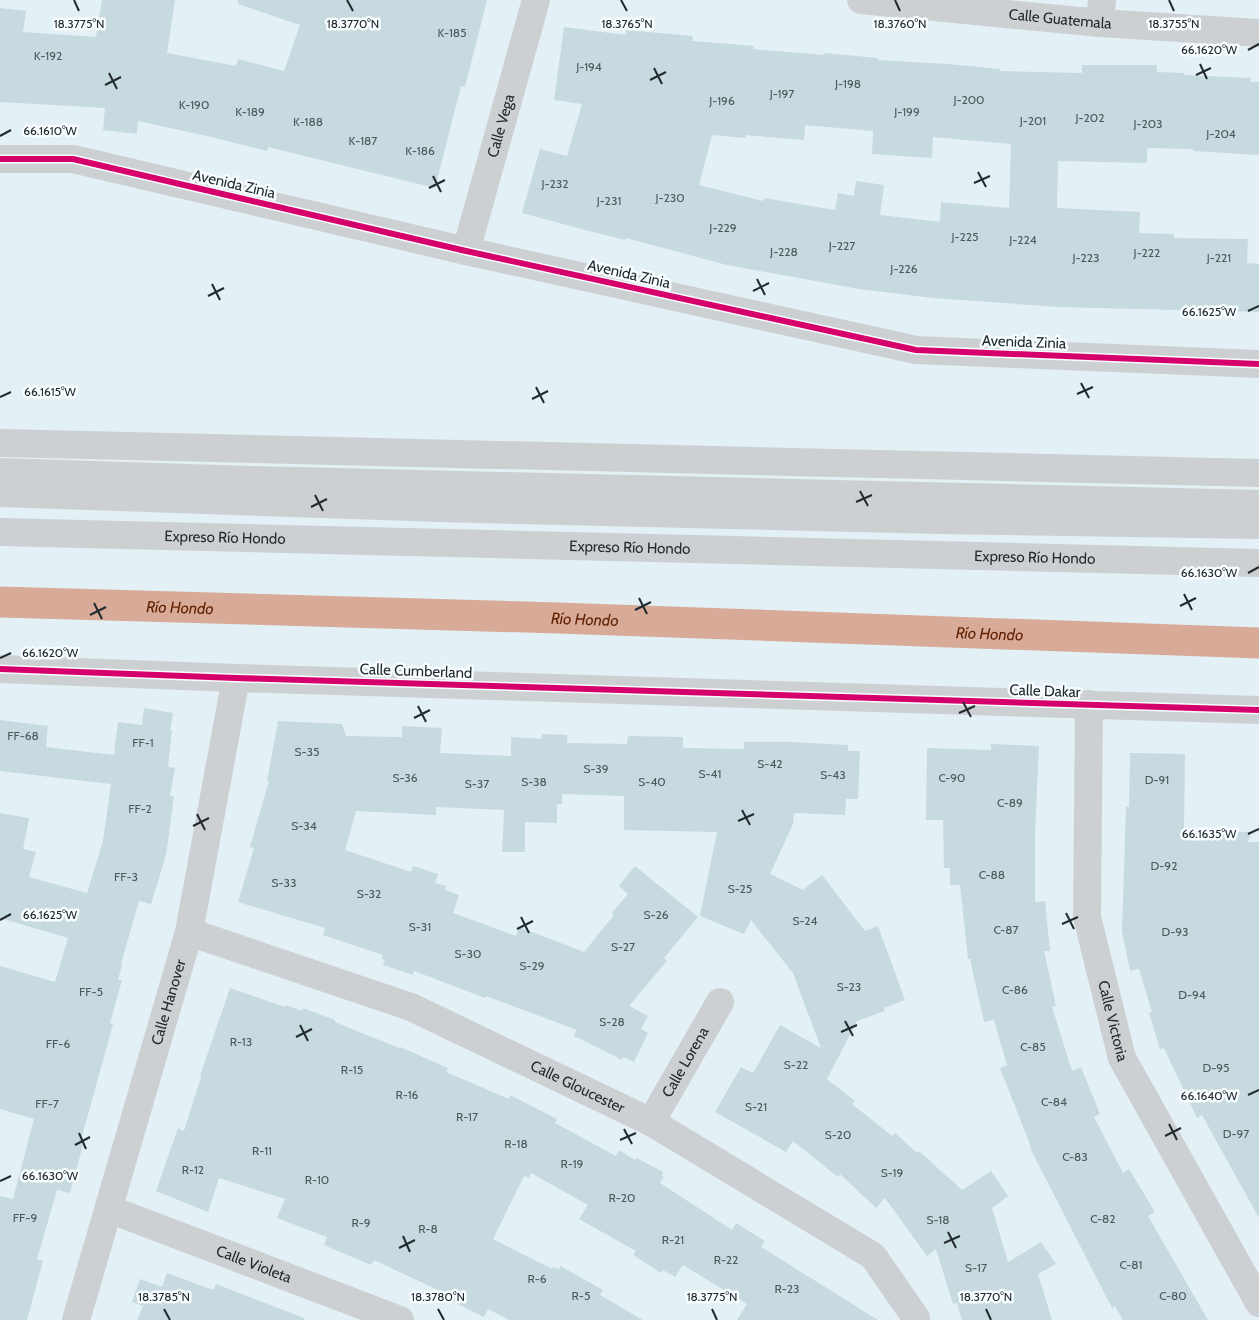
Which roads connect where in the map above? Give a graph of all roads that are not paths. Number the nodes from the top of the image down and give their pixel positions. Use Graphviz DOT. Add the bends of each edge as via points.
graph roads {
  1 [pos="536,0"];
  2 [pos="861,0"];
  3 [pos="1101,12"];
  4 [pos="1259,33"];
  5 [pos="0,159"];
  6 [pos="466,251"];
  7 [pos="1259,364"];
  8 [pos="0,442"];
  9 [pos="0,472"];
  10 [pos="1259,473"];
  11 [pos="0,494"];
  12 [pos="1259,504"];
  13 [pos="1259,525"];
  14 [pos="0,532"];
  15 [pos="1259,564"];
  16 [pos="0,669"];
  17 [pos="236,678"];
  18 [pos="831,696"];
  19 [pos="1089,704"];
  20 [pos="1259,710"];
  21 [pos="189,932"];
  22 [pos="720,1002"];
  23 [pos="651,1122"];
  24 [pos="109,1209"];
  25 [pos="1259,1303"];
  26 [pos="76,1320"];
  27 [pos="400,1320"];
  28 [pos="916,1320"];
  1 -- 6 [label="main road, Calle Vega"];
  2 -- 3 [label="main road, Calle Guatemala"];
  3 -- 4 [label="main road, Calle Guatemala"];
  5 -- 6 [label="main road, Avenida Zinia" via="73,159"];
  6 -- 7 [label="main road, Avenida Zinia" via="916,350"];
  8 -- 10 [label="main road"];
  9 -- 12 [label="main road"];
  11 -- 13 [label="main road" via="440,508"];
  14 -- 15 [label="main road, Expreso Río Hondo"];
  16 -- 17 [label="main road, Calle Cumberland"];
  17 -- 18 [label="main road, Calle Cumberland"];
  17 -- 21 [label="main road, Calle Hanover"];
  18 -- 19 [label="main road, Calle Dakar"];
  19 -- 20 [label="main road, Calle Dakar"];
  19 -- 25 [label="main road, Calle Victoria" via="1087,917 1122,1058"];
  21 -- 23 [label="main road, Calle Gloucester" via="411,1007"];
  21 -- 24 [label="main road, Calle Hanover"];
  22 -- 23 [label="main road, Calle Lorena"];
  23 -- 28 [label="main road, Calle Gloucester" via="873,1256"];
  24 -- 26 [label="main road, Calle Hanover"];
  24 -- 27 [label="main road, Calle Violeta"];
}
